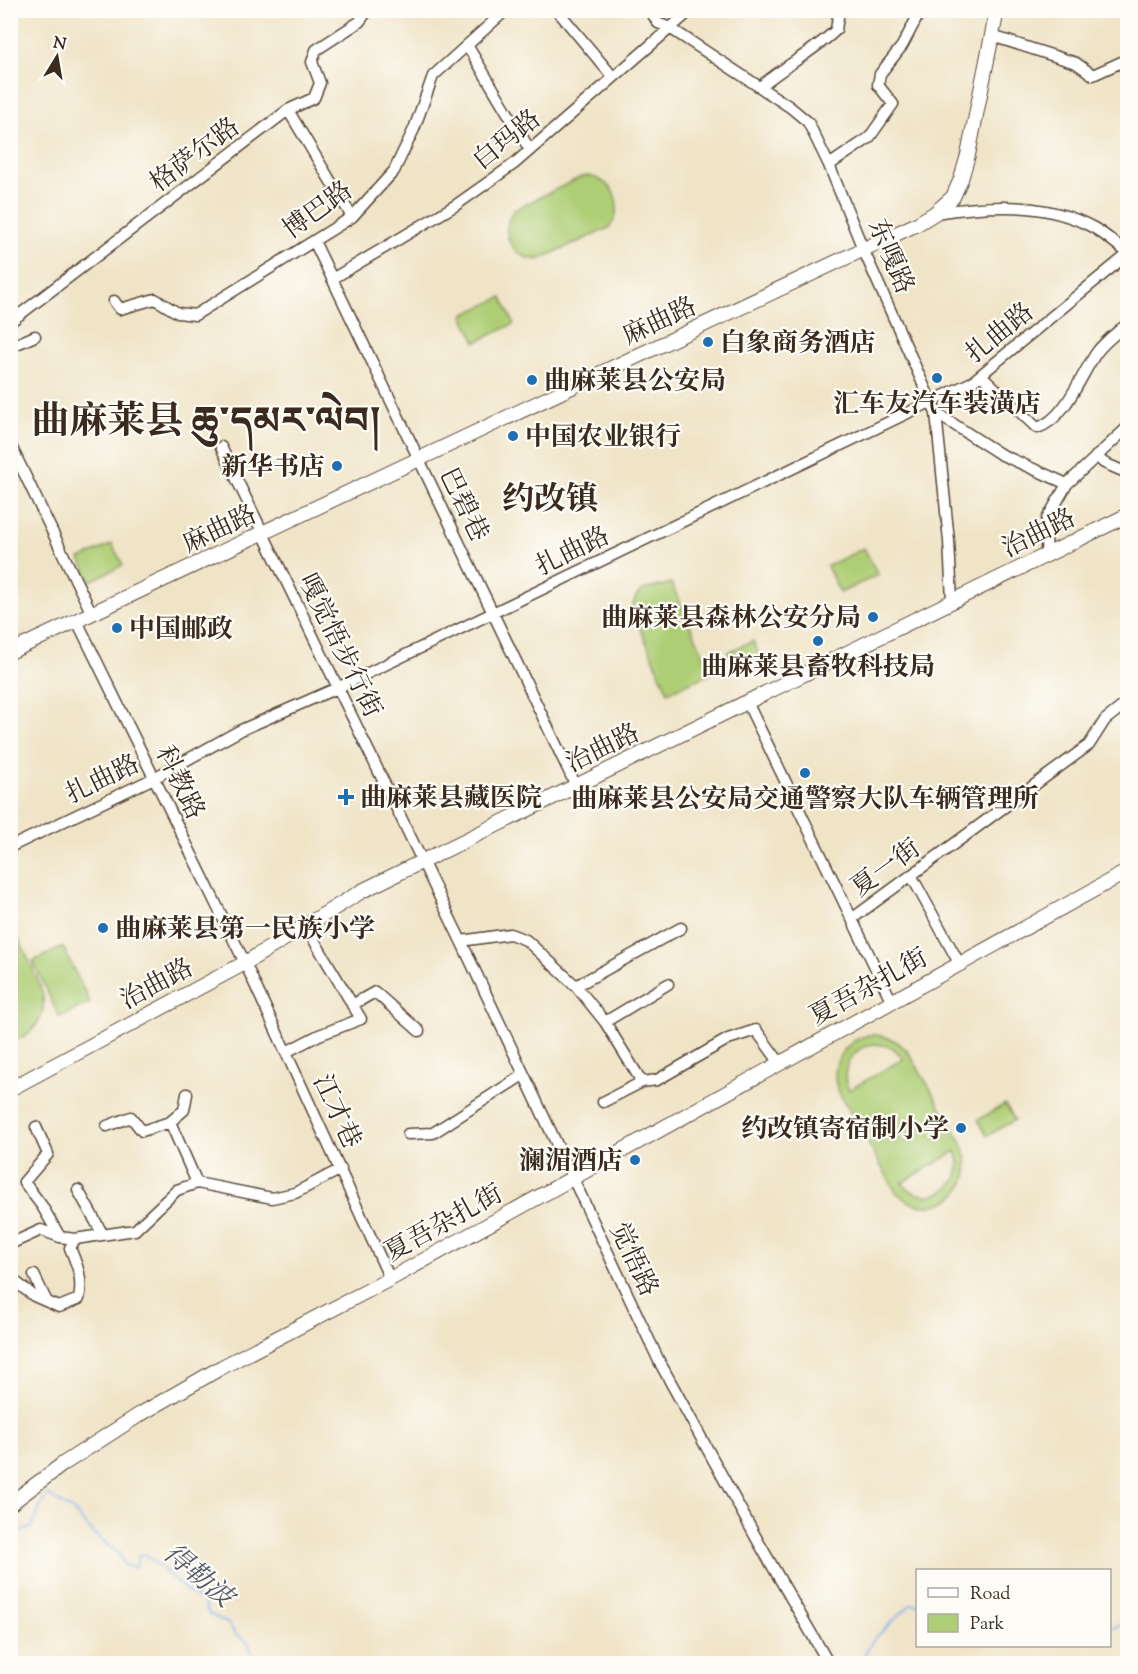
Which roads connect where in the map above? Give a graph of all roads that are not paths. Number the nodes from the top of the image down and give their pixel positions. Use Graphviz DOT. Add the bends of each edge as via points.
graph roads {
  1 [pos="368,10"];
  2 [pos="506,10"];
  3 [pos="558,10"];
  4 [pos="650,10"];
  5 [pos="691,10"];
  6 [pos="838,10"];
  7 [pos="921,10"];
  8 [pos="997,10"];
  9 [pos="670,28"];
  10 [pos="992,36"];
  11 [pos="467,45"];
  12 [pos="1128,59"];
  13 [pos="614,77"];
  14 [pos="760,87"];
  15 [pos="288,110"];
  16 [pos="530,150"];
  17 [pos="830,165"];
  18 [pos="935,213"];
  19 [pos="352,217"];
  20 [pos="314,242"];
  21 [pos="863,249"];
  22 [pos="1128,254"];
  23 [pos="332,279"];
  24 [pos="114,301"];
  25 [pos="10,322"];
  26 [pos="1128,323"];
  27 [pos="35,336"];
  28 [pos="10,347"];
  29 [pos="981,375"];
  30 [pos="932,402"];
  31 [pos="936,413"];
  32 [pos="1128,427"];
  33 [pos="10,444"];
  34 [pos="221,447"];
  35 [pos="1096,456"];
  36 [pos="419,461"];
  37 [pos="1128,470"];
  38 [pos="1067,484"];
  39 [pos="1128,515"];
  40 [pos="262,534"];
  41 [pos="1046,555"];
  42 [pos="952,601"];
  43 [pos="493,613"];
  44 [pos="92,614"];
  45 [pos="77,621"];
  46 [pos="10,652"];
  47 [pos="337,688"];
  48 [pos="747,702"];
  49 [pos="1128,702"];
  50 [pos="154,778"];
  51 [pos="576,786"];
  52 [pos="10,847"];
  53 [pos="422,862"];
  54 [pos="1128,871"];
  55 [pos="911,875"];
  56 [pos="853,918"];
  57 [pos="305,925"];
  58 [pos="681,928"];
  59 [pos="461,941"];
  60 [pos="245,963"];
  61 [pos="959,963"];
  62 [pos="668,984"];
  63 [pos="576,986"];
  64 [pos="891,1000"];
  65 [pos="352,1005"];
  66 [pos="605,1022"];
  67 [pos="419,1030"];
  68 [pos="286,1052"];
  69 [pos="780,1063"];
  70 [pos="524,1075"];
  71 [pos="642,1082"];
  72 [pos="10,1089"];
  73 [pos="187,1094"];
  74 [pos="603,1102"];
  75 [pos="170,1122"];
  76 [pos="107,1126"];
  77 [pos="36,1127"];
  78 [pos="408,1134"];
  79 [pos="341,1169"];
  80 [pos="572,1179"];
  81 [pos="197,1183"];
  82 [pos="78,1190"];
  83 [pos="102,1233"];
  84 [pos="60,1237"];
  85 [pos="75,1239"];
  86 [pos="10,1244"];
  87 [pos="34,1275"];
  88 [pos="390,1278"];
  89 [pos="17,1283"];
  90 [pos="46,1300"];
  91 [pos="10,1504"];
  92 [pos="830,1664"];
  1 -- 15 [label="street, 格萨尔路" via="359,22 316,50 312,62 320,83 314,98"];
  2 -- 11 [label="street, 博巴路"];
  3 -- 13 [label="street"];
  4 -- 9 [label="street, 东嘎路" via="658,23"];
  5 -- 9 [label="street, 白玛路"];
  6 -- 14 [label="street" via="836,30 827,39"];
  7 -- 17 [label="street" via="902,46 880,74 878,85 893,104 869,138"];
  8 -- 10 [label="main road, 麻曲路"];
  9 -- 13 [label="street, 白玛路"];
  9 -- 14 [label="street, 东嘎路"];
  10 -- 12 [label="street" via="1076,63 1093,75"];
  10 -- 18 [label="main road, 麻曲路" via="961,179 953,197"];
  11 -- 16 [label="street"];
  11 -- 19 [label="street, 博巴路" via="433,76 394,171"];
  13 -- 16 [label="street, 白玛路"];
  14 -- 17 [label="street, 东嘎路" via="808,122"];
  15 -- 19 [label="street"];
  15 -- 25 [label="street, 格萨尔路"];
  16 -- 23 [label="street, 白玛路" via="456,205"];
  17 -- 21 [label="street, 东嘎路"];
  18 -- 21 [label="main road, 麻曲路"];
  18 -- 22 [label="street" via="1022,207 1058,214 1094,228"];
  19 -- 20 [label="street, 博巴路"];
  20 -- 23 [label="street, 巴碧巷"];
  20 -- 24 [label="street, 博巴路" via="195,315 178,313 154,299 120,309"];
  21 -- 30 [label="street, 东嘎路"];
  21 -- 36 [label="main road, 麻曲路"];
  22 -- 29 [label="street, 扎曲路"];
  23 -- 36 [label="street, 巴碧巷"];
  26 -- 29 [label="street" via="1098,351 1070,400 1037,428"];
  27 -- 28 [label="street"];
  29 -- 30 [label="street, 扎曲路"];
  30 -- 31 [label="street, 东嘎路"];
  30 -- 43 [label="street, 扎曲路"];
  31 -- 38 [label="street" via="1000,453"];
  31 -- 42 [label="street, 东嘎路"];
  32 -- 35 [label="street"];
  33 -- 44 [label="street"];
  34 -- 40 [label="street, 嘎觉悟步行街"];
  35 -- 37 [label="street" via="1104,463"];
  35 -- 38 [label="street"];
  36 -- 40 [label="main road, 麻曲路"];
  36 -- 43 [label="street, 巴碧巷"];
  38 -- 41 [label="street" via="1047,519"];
  39 -- 41 [label="main road, 治曲路"];
  40 -- 44 [label="main road, 麻曲路"];
  40 -- 47 [label="street, 嘎觉悟步行街"];
  41 -- 42 [label="main road, 治曲路"];
  42 -- 48 [label="main road, 治曲路"];
  43 -- 47 [label="street, 扎曲路"];
  43 -- 51 [label="street, 巴碧巷"];
  44 -- 45 [label="main road, 麻曲路"];
  45 -- 46 [label="main road, 麻曲路"];
  45 -- 50 [label="street, 科教路"];
  47 -- 50 [label="street, 扎曲路" via="241,730"];
  47 -- 53 [label="street, 嘎觉悟步行街"];
  48 -- 51 [label="main road, 治曲路"];
  48 -- 56 [label="street"];
  49 -- 55 [label="street, 夏一街" via="1105,720 1089,745"];
  50 -- 52 [label="street, 扎曲路"];
  50 -- 60 [label="street, 科教路"];
  51 -- 53 [label="main road, 治曲路"];
  53 -- 57 [label="main road, 治曲路"];
  53 -- 59 [label="street, 觉悟路"];
  54 -- 61 [label="main road, 夏吾杂扎街"];
  55 -- 56 [label="street, 夏一街"];
  55 -- 61 [label="street"];
  56 -- 64 [label="street"];
  57 -- 60 [label="main road, 治曲路"];
  57 -- 65 [label="street"];
  58 -- 63 [label="street"];
  59 -- 63 [label="street" via="510,934 526,940"];
  59 -- 70 [label="street, 觉悟路"];
  60 -- 68 [label="street, 江才巷"];
  60 -- 72 [label="main road, 治曲路"];
  61 -- 64 [label="main road, 夏吾杂扎街"];
  62 -- 66 [label="street"];
  63 -- 66 [label="street"];
  64 -- 69 [label="main road, 夏吾杂扎街"];
  65 -- 67 [label="street" via="375,992"];
  65 -- 68 [label="street" via="361,1020"];
  66 -- 71 [label="street"];
  68 -- 79 [label="street, 江才巷"];
  69 -- 71 [label="street" via="756,1030 728,1039 657,1080"];
  69 -- 80 [label="main road, 夏吾杂扎街"];
  70 -- 78 [label="street" via="433,1133"];
  70 -- 80 [label="street, 觉悟路"];
  71 -- 74 [label="street"];
  73 -- 75 [label="street" via="184,1110"];
  75 -- 76 [label="street" via="142,1131 130,1117"];
  75 -- 81 [label="street"];
  77 -- 84 [label="street" via="48,1154 24,1182"];
  79 -- 81 [label="street" via="295,1193 272,1198"];
  79 -- 88 [label="street, 江才巷"];
  80 -- 88 [label="main road, 夏吾杂扎街"];
  80 -- 92 [label="street, 觉悟路" via="659,1361"];
  81 -- 85 [label="street" via="177,1190 135,1230"];
  82 -- 83 [label="street"];
  84 -- 85 [label="street"];
  84 -- 86 [label="street" via="41,1230"];
  85 -- 89 [label="street" via="70,1248 80,1271 79,1299 59,1307"];
  87 -- 90 [label="street"];
  88 -- 91 [label="main road, 夏吾杂扎街" via="139,1415"];
}
